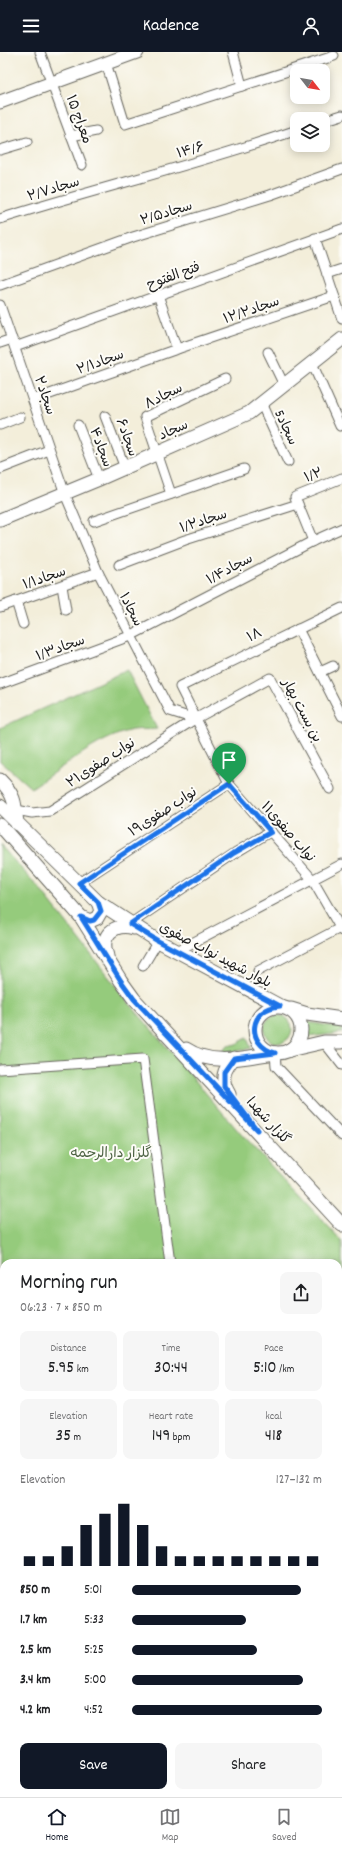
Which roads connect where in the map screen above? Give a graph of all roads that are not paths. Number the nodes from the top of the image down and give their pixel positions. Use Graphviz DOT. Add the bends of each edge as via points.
graph roads {
  1 [pos="40,52"];
  2 [pos="137,52"];
  3 [pos="233,52"];
  4 [pos="334,56"];
  5 [pos="106,63"];
  6 [pos="52,83"];
  7 [pos="242,86"];
  8 [pos="0,102"];
  9 [pos="342,115"];
  10 [pos="330,119"];
  11 [pos="96,131"];
  12 [pos="290,132"];
  13 [pos="71,136"];
  14 [pos="27,142"];
  15 [pos="0,150"];
  16 [pos="82,165"];
  17 [pos="342,169"];
  18 [pos="91,191"];
  19 [pos="0,220"];
  20 [pos="342,229"];
  21 [pos="315,238"];
  22 [pos="342,269"];
  23 [pos="327,274"];
  24 [pos="0,284"];
  25 [pos="158,295"];
  26 [pos="334,296"];
  27 [pos="0,305"];
  28 [pos="342,319"];
  29 [pos="342,339"];
  30 [pos="0,343"];
  31 [pos="13,343"];
  32 [pos="177,349"];
  33 [pos="268,352"];
  34 [pos="312,363"];
  35 [pos="225,378"];
  36 [pos="284,385"];
  37 [pos="33,400"];
  38 [pos="261,403"];
  39 [pos="105,416"];
  40 [pos="20,417"];
  41 [pos="0,425"];
  42 [pos="78,425"];
  43 [pos="340,426"];
  44 [pos="50,450"];
  45 [pos="157,454"];
  46 [pos="288,462"];
  47 [pos="125,468"];
  48 [pos="0,469"];
  49 [pos="244,469"];
  50 [pos="342,478"];
  51 [pos="99,479"];
  52 [pos="65,494"];
  53 [pos="171,494"];
  54 [pos="296,500"];
  55 [pos="0,520"];
  56 [pos="94,521"];
  57 [pos="342,528"];
  58 [pos="313,540"];
  59 [pos="119,565"];
  60 [pos="98,572"];
  61 [pos="62,586"];
  62 [pos="16,601"];
  63 [pos="0,606"];
  64 [pos="342,608"];
  65 [pos="66,610"];
  66 [pos="23,624"];
  67 [pos="298,629"];
  68 [pos="130,636"];
  69 [pos="333,666"];
  70 [pos="320,672"];
  71 [pos="0,684"];
  72 [pos="180,688"];
  73 [pos="341,713"];
  74 [pos="195,719"];
  75 [pos="0,780"];
  76 [pos="229,784"];
  77 [pos="330,789"];
  78 [pos="0,806"];
  79 [pos="16,810"];
  80 [pos="17,824"];
  81 [pos="0,825"];
  82 [pos="271,832"];
  83 [pos="342,864"];
  84 [pos="312,879"];
  85 [pos="79,883"];
  86 [pos="98,902"];
  87 [pos="81,917"];
  88 [pos="134,926"];
  89 [pos="341,928"];
  90 [pos="158,941"];
  91 [pos="177,951"];
  92 [pos="143,966"];
  93 [pos="258,972"];
  94 [pos="121,981"];
  95 [pos="284,1008"];
  96 [pos="342,1019"];
  97 [pos="170,1038"];
  98 [pos="324,1042"];
  99 [pos="342,1042"];
  100 [pos="289,1050"];
  101 [pos="275,1053"];
  102 [pos="234,1058"];
  103 [pos="342,1065"];
  104 [pos="0,1069"];
  105 [pos="257,1130"];
  106 [pos="342,1136"];
  107 [pos="342,1225"];
  108 [pos="169,1259"];
  1 -- 6 [label="street, معراج ۱۵"];
  2 -- 5 [label="main road"];
  3 -- 7 [label="street"];
  4 -- 7 [label="street"];
  5 -- 6 [label="main road"];
  5 -- 7 [label="street" via="125,124"];
  6 -- 8 [label="main road"];
  6 -- 13 [label="street, معراج ۱۵"];
  9 -- 10 [label="street"];
  11 -- 13 [label="street"];
  12 -- 18 [label="street, ۱۴/۶"];
  13 -- 16 [label="street, معراج ۱۵"];
  14 -- 15 [label="street"];
  17 -- 24 [label="street, ۲/۵سجاد" via="270,195 133,237"];
  18 -- 19 [label="street, سجاد۲/۷"];
  20 -- 21 [label="street, فتح الفتوح"];
  21 -- 23 [label="street"];
  21 -- 25 [label="street, فتح الفتوح"];
  22 -- 23 [label="street"];
  23 -- 26 [label="street"];
  25 -- 31 [label="street, فتح الفتوح"];
  25 -- 32 [label="street"];
  26 -- 28 [label="street"];
  26 -- 32 [label="street, ۱۲/۲سجاد"];
  27 -- 31 [label="street, ۲سجاد"];
  29 -- 34 [label="main road, سجاد"];
  30 -- 31 [label="street, فتح الفتوح"];
  31 -- 37 [label="street, ۲سجاد"];
  32 -- 37 [label="street, ۲/۱سجاد"];
  33 -- 36 [label="street"];
  34 -- 36 [label="main road, سجاد"];
  34 -- 43 [label="street"];
  35 -- 45 [label="street, ۸سجاد" via="145,417"];
  36 -- 38 [label="main road, سجاد"];
  37 -- 44 [label="street, ۲سجاد"];
  38 -- 45 [label="main road, سجاد" via="249,413"];
  38 -- 46 [label="street, 5سجاد"];
  39 -- 47 [label="street, ۶سجاد"];
  40 -- 41 [label="street"];
  42 -- 51 [label="street, ۴سجاد"];
  44 -- 48 [label="street"];
  44 -- 52 [label="street, ۲سجاد"];
  45 -- 47 [label="main road, سجاد"];
  45 -- 53 [label="street"];
  47 -- 51 [label="main road, سجاد"];
  49 -- 53 [label="street"];
  50 -- 54 [label="street, ۱/۲"];
  51 -- 52 [label="main road, سجاد"];
  52 -- 55 [label="main road, سجاد"];
  52 -- 60 [label="street, ۱سجاد"];
  53 -- 56 [label="street"];
  54 -- 58 [label="street"];
  54 -- 59 [label="street, ۱/۲سجاد"];
  57 -- 58 [label="street, ۱/۴سجاد"];
  58 -- 68 [label="street, ۱/۴سجاد"];
  60 -- 61 [label="street, ۱/۱سجاد"];
  60 -- 68 [label="street, ۱سجاد"];
  61 -- 62 [label="street, ۱/۱سجاد"];
  61 -- 65 [label="street"];
  62 -- 63 [label="street, ۱/۱سجاد"];
  62 -- 66 [label="street"];
  64 -- 67 [label="street, ۱۸"];
  67 -- 70 [label="street"];
  67 -- 72 [label="street, ۱۸"];
  68 -- 71 [label="street, ۱/۳سجاد"];
  68 -- 74 [label="street, ۱سجاد" via="170,711"];
  69 -- 70 [label="street"];
  70 -- 73 [label="street"];
  72 -- 74 [label="street, ۱۱نواب صفوی"];
  74 -- 76 [label="street, ۱۱نواب صفوی"];
  74 -- 77 [label="street, بن بست بهار" via="270,678"];
  74 -- 79 [label="street, ۲۱نواب صفوی" via="50,811 32,813"];
  75 -- 79 [label="main road" via="11,790"];
  76 -- 82 [label="street, ۱۱نواب صفوی"];
  76 -- 85 [label="street, ۱۹نواب صفوی"];
  78 -- 80 [label="main road, بلوار شهید نواب صفوی"];
  79 -- 80 [label="main road"];
  80 -- 85 [label="main road, بلوار شهید نواب صفوی"];
  81 -- 87 [label="main road"];
  82 -- 84 [label="street, ۱۱نواب صفوی"];
  82 -- 88 [label="street" via="184,886"];
  83 -- 84 [label="street"];
  84 -- 89 [label="street, ۱۱نواب صفوی"];
  84 -- 91 [label="street"];
  85 -- 86 [label="main road, بلوار شهید نواب صفوی"];
  86 -- 87 [label="main road" via="101,911 97,918 90,921"];
  86 -- 88 [label="main road, بلوار شهید نواب صفوی"];
  87 -- 94 [label="main road"];
  88 -- 90 [label="main road, بلوار شهید نواب صفوی"];
  88 -- 94 [label="main road" via="119,926 110,932 105,942 105,952"];
  89 -- 93 [label="street"];
  90 -- 91 [label="main road, بلوار شهید نواب صفوی"];
  90 -- 92 [label="street"];
  91 -- 95 [label="main road, بلوار شهید نواب صفوی"];
  94 -- 97 [label="main road"];
  95 -- 96 [label="main road"];
  95 -- 100 [label="main road" via="298,1019 301,1026 299,1040"];
  95 -- 101 [label="main road" via="273,1007 260,1014 254,1027 257,1041 262,1047"];
  97 -- 102 [label="main road" via="193,1054 207,1059"];
  97 -- 105 [label="main road, گلزار شهدا"];
  98 -- 99 [label="main road"];
  98 -- 100 [label="main road"];
  98 -- 103 [label="street"];
  100 -- 101 [label="main road"];
  101 -- 102 [label="main road"];
  101 -- 106 [label="street" via="276,1066"];
  102 -- 105 [label="main road" via="224,1072 224,1086"];
  104 -- 108 [label="street" via="144,1059"];
  105 -- 107 [label="main road, گلزار شهدا"];
}
